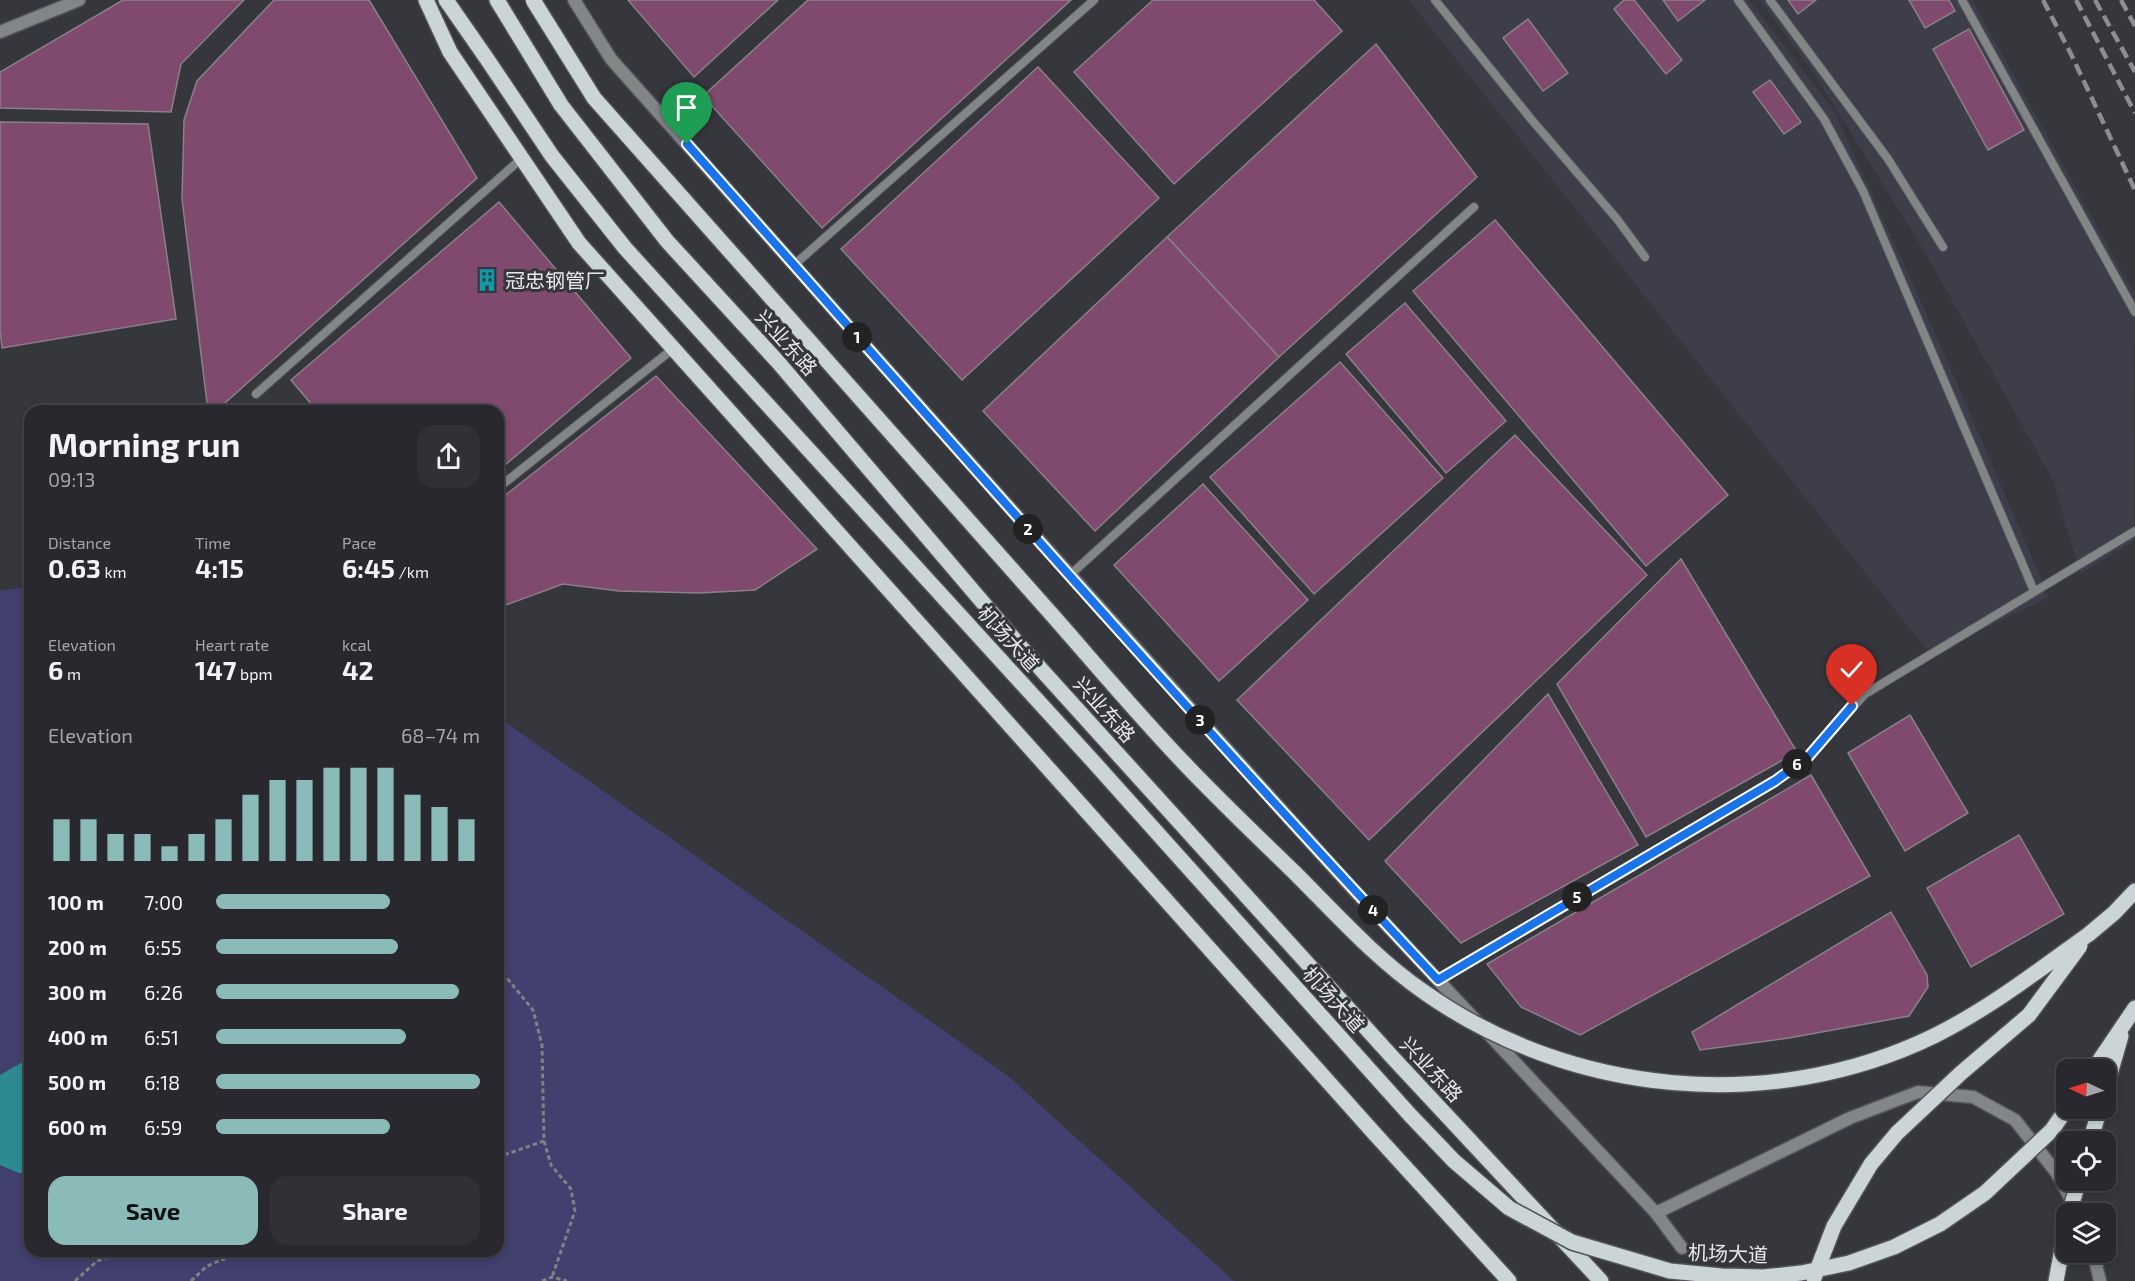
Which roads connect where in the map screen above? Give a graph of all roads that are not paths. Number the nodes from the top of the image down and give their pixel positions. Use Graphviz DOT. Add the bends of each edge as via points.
graph roads {
  1 [pos="426,0"];
  2 [pos="446,0"];
  3 [pos="497,0"];
  4 [pos="533,0"];
  5 [pos="574,0"];
  6 [pos="1094,0"];
  7 [pos="1435,0"];
  8 [pos="1738,0"];
  9 [pos="1770,0"];
  10 [pos="1962,0"];
  11 [pos="74,1"];
  12 [pos="0,32"];
  13 [pos="522,158"];
  14 [pos="1474,207"];
  15 [pos="1944,247"];
  16 [pos="1645,257"];
  17 [pos="794,266"];
  18 [pos="2135,312"];
  19 [pos="674,348"];
  20 [pos="256,394"];
  21 [pos="504,483"];
  22 [pos="2135,531"];
  23 [pos="1070,575"];
  24 [pos="2034,591"];
  25 [pos="2135,891"];
  26 [pos="2090,934"];
  27 [pos="1438,980"];
  28 [pos="2135,1008"];
  29 [pos="2125,1024"];
  30 [pos="2101,1059"];
  31 [pos="2115,1059"];
  32 [pos="2060,1119"];
  33 [pos="2073,1203"];
  34 [pos="1656,1213"];
  35 [pos="1682,1248"];
  36 [pos="2059,1263"];
  37 [pos="2097,1263"];
  38 [pos="1509,1281"];
  39 [pos="1601,1281"];
  40 [pos="1813,1281"];
  41 [pos="2056,1281"];
  42 [pos="2100,1281"];
  1 -- 13 [label="main road" via="450,52"];
  2 -- 32 [label="main road, 机场大道, bridge" via="552,156 625,248 1410,1115 1454,1161 1509,1208 1572,1242 1670,1271 1763,1277 1801,1273 1849,1263 1894,1247 1940,1224 1985,1193"];
  3 -- 39 [label="main road, 兴业东路" via="561,105 667,241 778,363 1019,645"];
  4 -- 26 [label="main road, bridge" via="594,98 1182,761 1378,956 1424,993 1502,1038 1593,1071 1644,1080 1739,1085 1831,1071 1887,1056 1932,1037 2009,992"];
  5 -- 17 [label="street" via="611,59"];
  6 -- 17 [label="lane"];
  7 -- 16 [label="lane"];
  8 -- 24 [label="lane" via="1824,119 1859,182"];
  9 -- 15 [label="lane" via="1888,159"];
  10 -- 18 [label="lane"];
  11 -- 12 [label="street"];
  13 -- 19 [label="main road" via="579,243"];
  13 -- 20 [label="lane"];
  14 -- 23 [label="lane"];
  17 -- 23 [label="street"];
  19 -- 21 [label="lane"];
  19 -- 38 [label="main road"];
  22 -- 24 [label="lane"];
  23 -- 27 [label="street"];
  24 -- 27 [label="lane" via="1865,694 1808,757 1775,781"];
  25 -- 26 [label="main road"];
  26 -- 40 [label="main road, bridge" via="2029,1015 1953,1081 1870,1164 1834,1226"];
  27 -- 34 [label="street"];
  28 -- 29 [label="main road"];
  29 -- 30 [label="main road"];
  29 -- 31 [label="main road"];
  33 -- 34 [label="street" via="2056,1172 2015,1120 1973,1097 1918,1092 1850,1118"];
  34 -- 35 [label="street"];
  36 -- 41 [label="main road"];
  37 -- 42 [label="street"];
}
